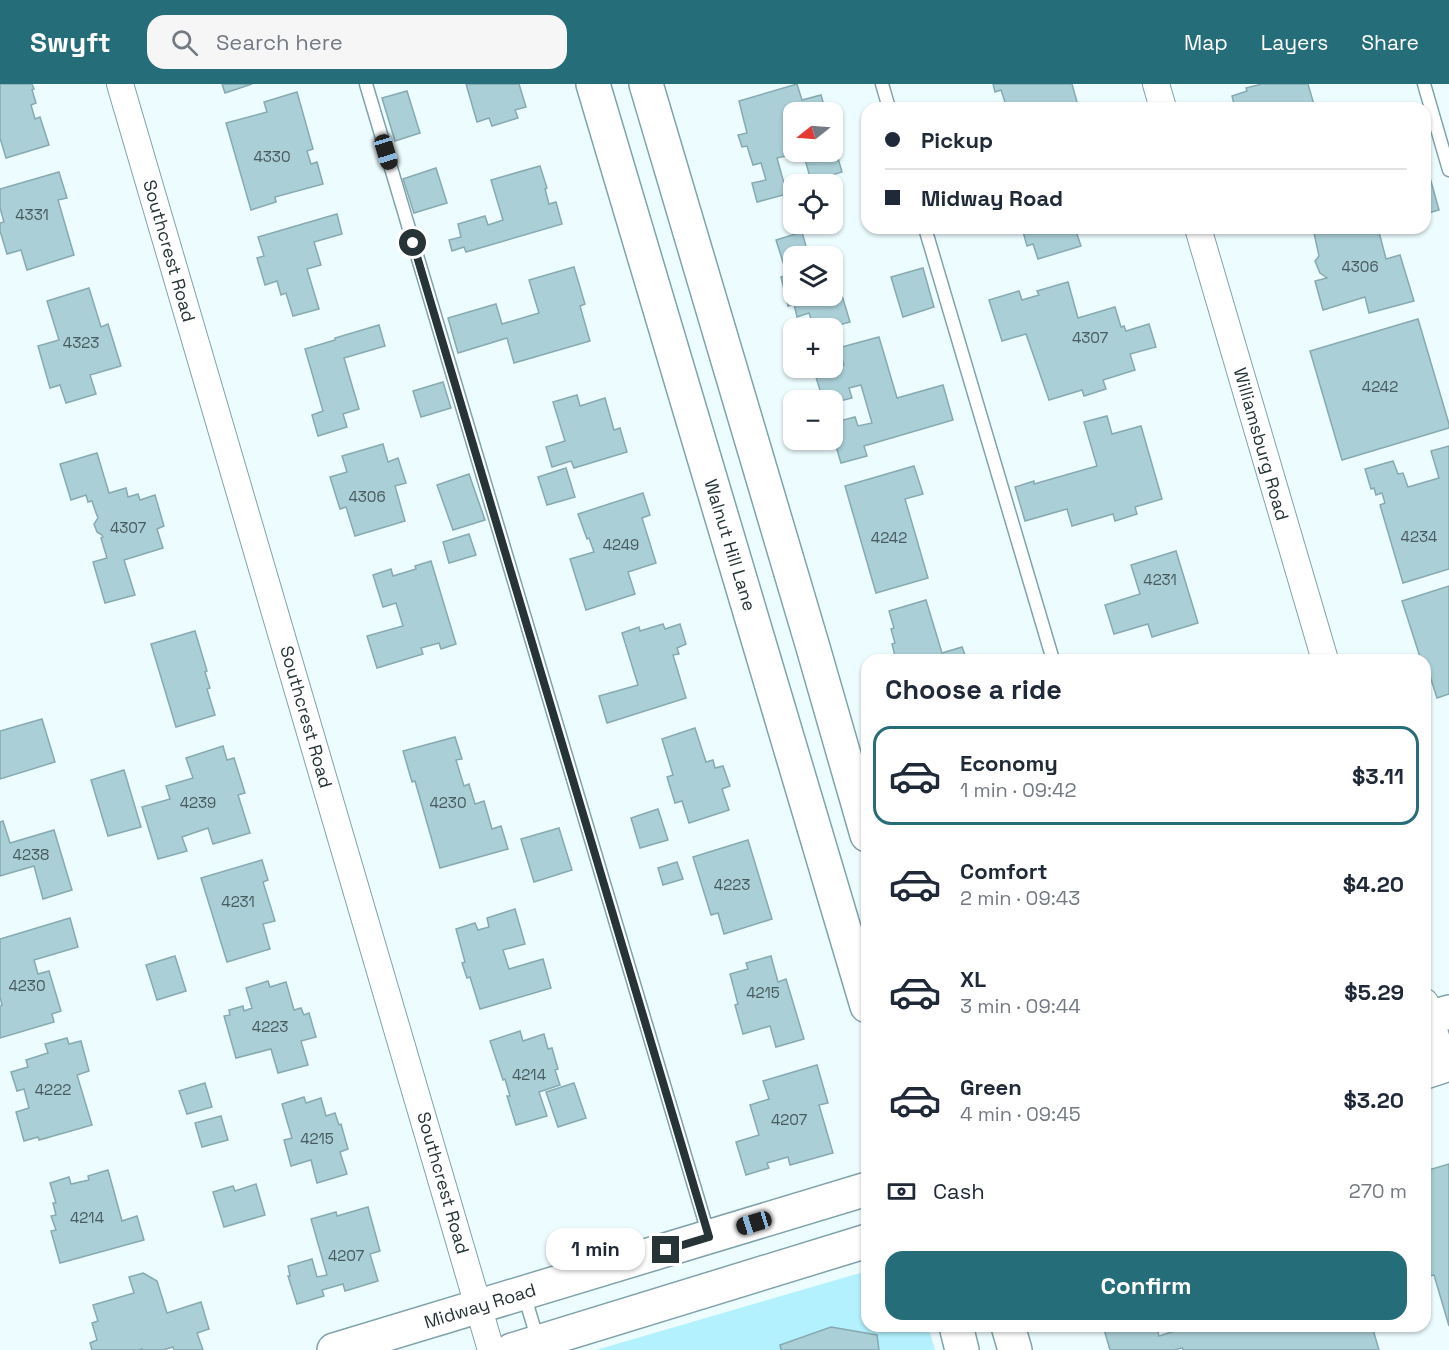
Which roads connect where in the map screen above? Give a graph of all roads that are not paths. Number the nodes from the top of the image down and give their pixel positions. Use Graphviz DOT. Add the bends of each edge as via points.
graph roads {
  1 [pos="120,84"];
  2 [pos="366,84"];
  3 [pos="593,84"];
  4 [pos="646,84"];
  5 [pos="882,84"];
  6 [pos="1156,84"];
  7 [pos="1424,84"];
  8 [pos="887,102"];
  9 [pos="1161,102"];
  10 [pos="1429,102"];
  11 [pos="1431,108"];
  12 [pos="1449,170"];
  13 [pos="927,234"];
  14 [pos="1200,234"];
  15 [pos="812,644"];
  16 [pos="1051,654"];
  17 [pos="1323,654"];
  18 [pos="764,659"];
  19 [pos="861,814"];
  20 [pos="861,986"];
  21 [pos="1432,1013"];
  22 [pos="1440,1067"];
  23 [pos="861,1191"];
  24 [pos="709,1237"];
  25 [pos="861,1243"];
  26 [pos="524,1293"];
  27 [pos="479,1306"];
  28 [pos="958,1332"];
  29 [pos="1010,1332"];
  30 [pos="530,1347"];
  31 [pos="334,1350"];
  32 [pos="491,1350"];
  33 [pos="962,1350"];
  34 [pos="1015,1350"];
  1 -- 27 [label="street, Southcrest Road"];
  2 -- 24 [label="lane"];
  3 -- 18 [label="main road, Walnut Hill Lane"];
  4 -- 15 [label="main road"];
  5 -- 8 [label="lane"];
  6 -- 9 [label="street"];
  7 -- 10 [label="lane"];
  11 -- 12 [label="lane"];
  13 -- 16 [label="lane"];
  14 -- 17 [label="street, Williamsburg Road"];
  15 -- 18 [label="main road"];
  15 -- 19 [label="main road"];
  18 -- 20 [label="main road, Walnut Hill Lane"];
  21 -- 22 [label="street"];
  23 -- 24 [label="main road, Midway Road"];
  24 -- 26 [label="main road, Midway Road"];
  25 -- 30 [label="main road"];
  26 -- 27 [label="main road, Midway Road"];
  26 -- 30 [label="lane"];
  27 -- 31 [label="main road, Midway Road"];
  27 -- 32 [label="street, Southcrest Road"];
  28 -- 33 [label="main road"];
  29 -- 34 [label="main road"];
}
